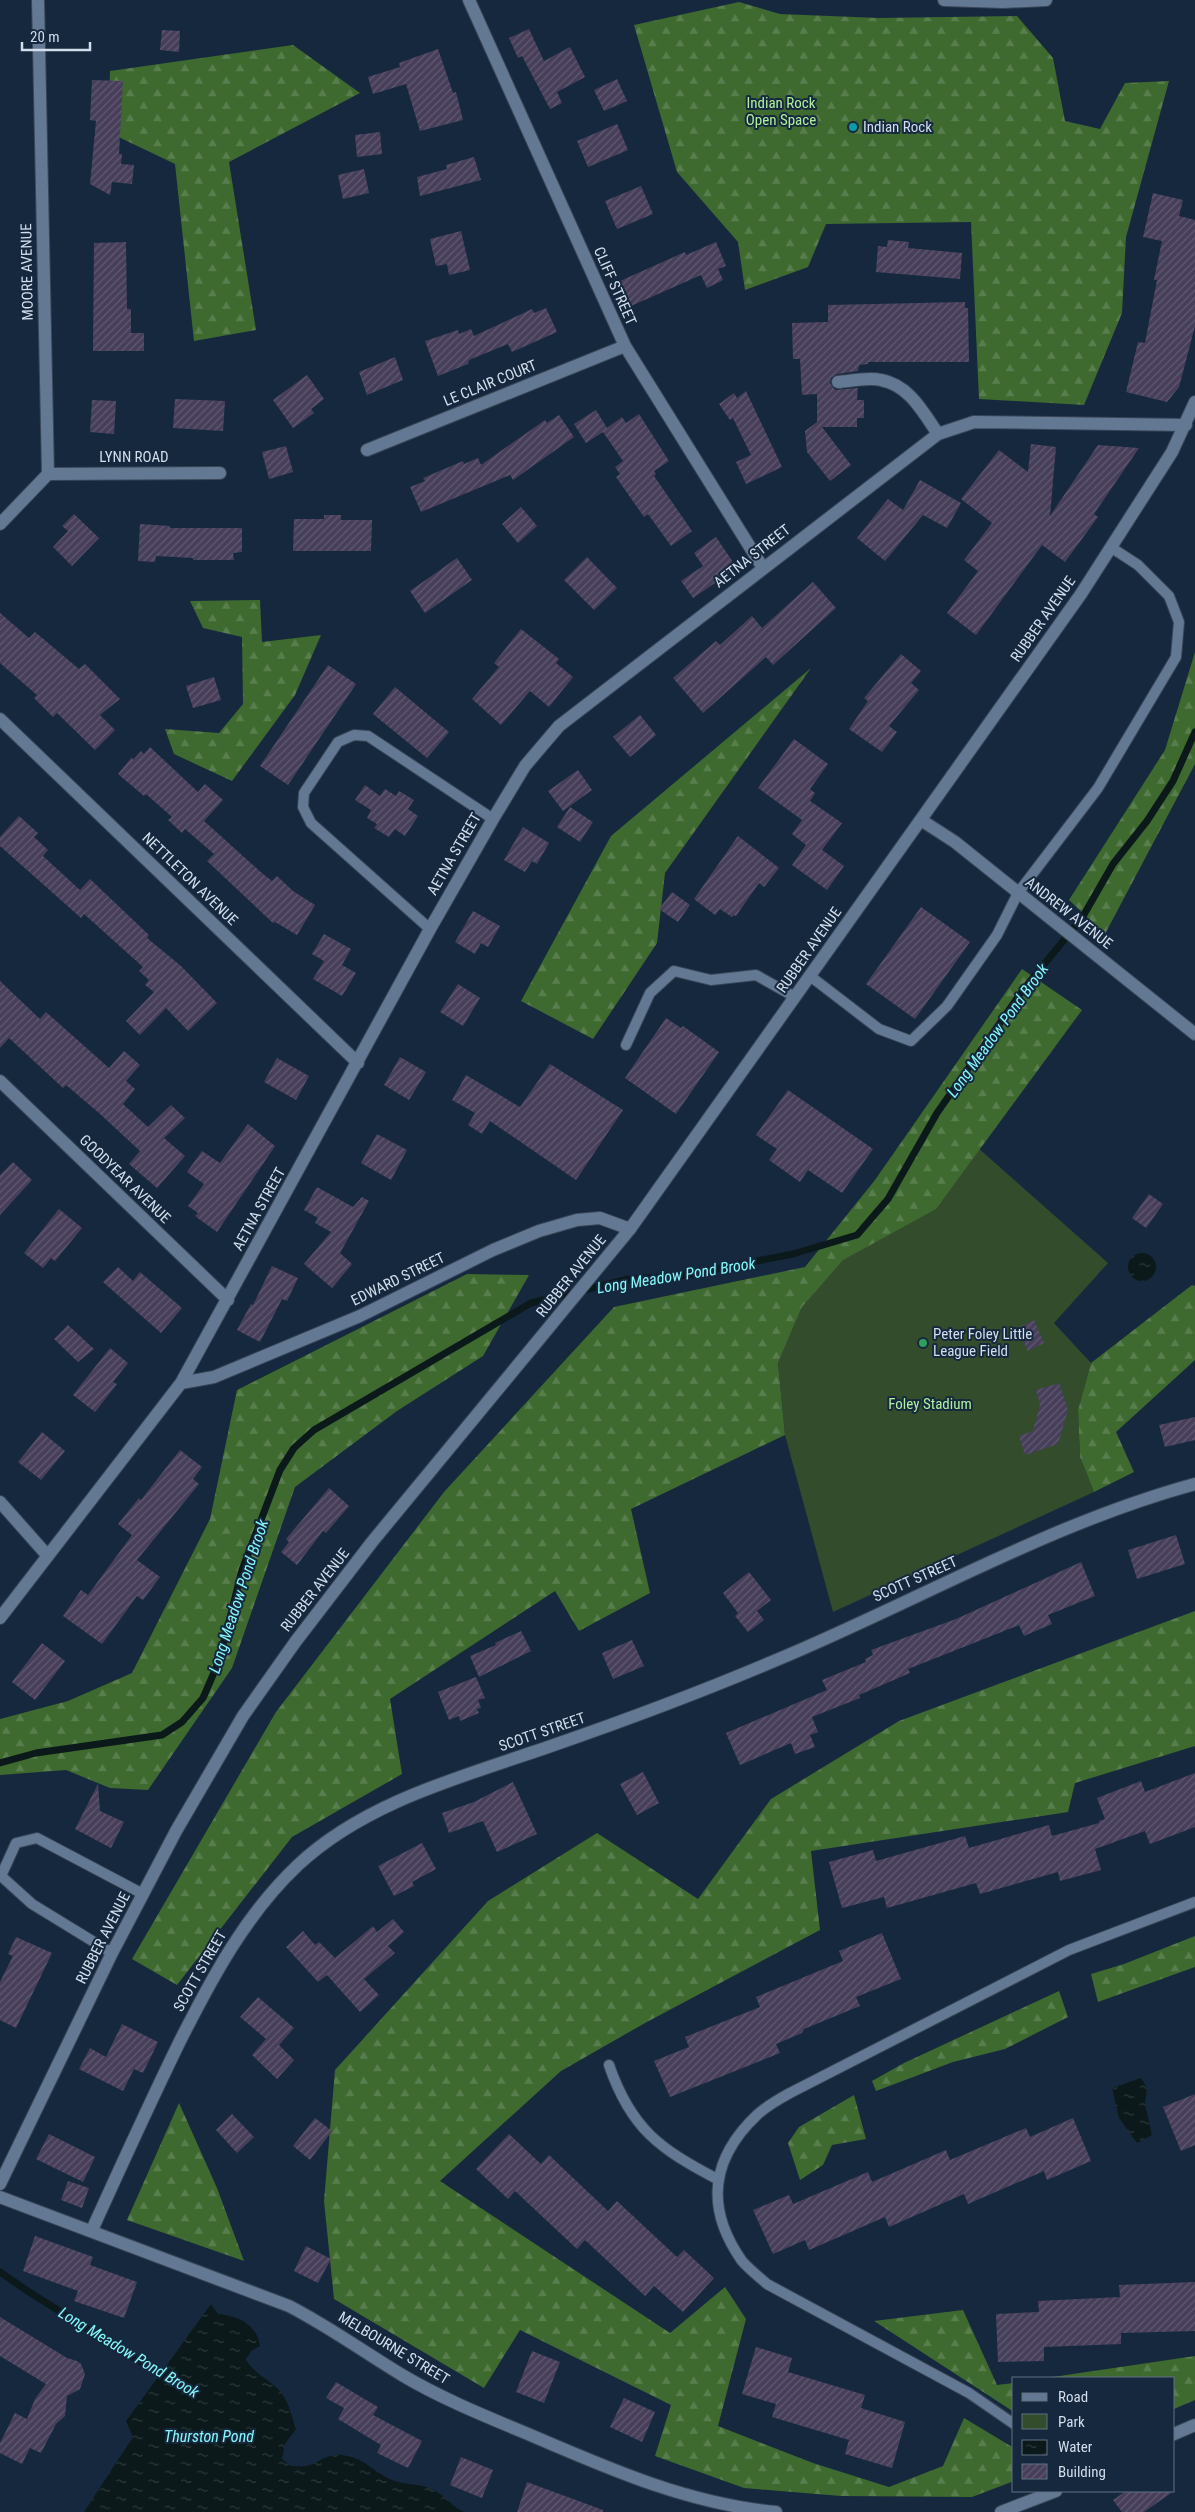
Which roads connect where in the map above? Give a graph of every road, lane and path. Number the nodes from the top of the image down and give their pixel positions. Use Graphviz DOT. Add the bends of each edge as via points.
graph roads {
  1 [pos="38,0"];
  2 [pos="469,0"];
  3 [pos="944,0"];
  4 [pos="1046,0"];
  5 [pos="1003,1"];
  6 [pos="625,346"];
  7 [pos="838,382"];
  8 [pos="1195,402"];
  9 [pos="1186,425"];
  10 [pos="938,434"];
  11 [pos="367,450"];
  12 [pos="220,473"];
  13 [pos="48,474"];
  14 [pos="0,524"];
  15 [pos="1112,548"];
  16 [pos="763,568"];
  17 [pos="0,719"];
  18 [pos="493,819"];
  19 [pos="921,820"];
  20 [pos="1018,893"];
  21 [pos="430,928"];
  22 [pos="810,976"];
  23 [pos="795,997"];
  24 [pos="1194,1030"];
  25 [pos="626,1045"];
  26 [pos="358,1063"];
  27 [pos="0,1081"];
  28 [pos="630,1229"];
  29 [pos="228,1300"];
  30 [pos="181,1383"];
  31 [pos="1195,1484"];
  32 [pos="0,1502"];
  33 [pos="48,1555"];
  34 [pos="0,1618"];
  35 [pos="143,1894"];
  36 [pos="1195,1902"];
  37 [pos="112,1953"];
  38 [pos="609,2065"];
  39 [pos="717,2179"];
  40 [pos="0,2184"];
  41 [pos="0,2197"];
  42 [pos="92,2230"];
  43 [pos="1012,2423"];
  44 [pos="1195,2425"];
  45 [pos="1175,2434"];
  46 [pos="1053,2492"];
  47 [pos="776,2512"];
  48 [pos="1000,2512"];
  1 -- 13 [label="street, MOORE AVENUE"];
  2 -- 6 [label="street, CLIFF STREET"];
  3 -- 5 [label="street"];
  4 -- 5 [label="street"];
  6 -- 11 [label="street, LE CLAIR COURT"];
  6 -- 16 [label="street, CLIFF STREET"];
  7 -- 10 [label="street" via="880,379 901,387"];
  8 -- 9 [label="street, RUBBER AVENUE"];
  9 -- 10 [label="street, AETNA STREET" via="974,422"];
  9 -- 15 [label="street, RUBBER AVENUE"];
  10 -- 16 [label="street, AETNA STREET"];
  12 -- 13 [label="street, LYNN ROAD"];
  13 -- 14 [label="street"];
  15 -- 19 [label="street, RUBBER AVENUE"];
  15 -- 20 [label="lane" via="1138,565 1168,596 1179,622 1176,657 1098,788"];
  16 -- 18 [label="street, AETNA STREET" via="558,726 525,766"];
  17 -- 26 [label="street, NETTLETON AVENUE"];
  18 -- 21 [label="street, AETNA STREET"];
  18 -- 21 [label="lane" via="368,736 354,735 338,742 304,793 303,807 311,823"];
  19 -- 20 [label="street, ANDREW AVENUE" via="955,842"];
  19 -- 22 [label="street, RUBBER AVENUE"];
  20 -- 22 [label="lane" via="996,934 947,1006 911,1041 879,1029"];
  20 -- 24 [label="street, ANDREW AVENUE"];
  21 -- 26 [label="street, AETNA STREET"];
  22 -- 23 [label="street, RUBBER AVENUE"];
  23 -- 25 [label="lane" via="756,975 711,980 674,971 650,993"];
  23 -- 28 [label="street, RUBBER AVENUE"];
  26 -- 29 [label="street, AETNA STREET"];
  27 -- 29 [label="street, GOODYEAR AVENUE"];
  28 -- 30 [label="street, EDWARD STREET" via="600,1218 577,1220 540,1231 493,1250 360,1316 214,1377"];
  28 -- 35 [label="street, RUBBER AVENUE" via="372,1542 296,1640 242,1716"];
  29 -- 30 [label="street, AETNA STREET"];
  30 -- 33 [label="street, AETNA STREET"];
  31 -- 42 [label="street, SCOTT STREET" via="1150,1496 1067,1529 777,1660 660,1707 437,1786 338,1834 299,1864 260,1907 212,1977"];
  32 -- 33 [label="street"];
  33 -- 34 [label="street, AETNA STREET"];
  35 -- 37 [label="street, RUBBER AVENUE"];
  35 -- 37 [label="lane" via="37,1838 16,1844 1,1876 32,1904"];
  36 -- 39 [label="lane" via="1069,1950 790,2093 760,2113 738,2135 725,2156"];
  37 -- 40 [label="street, RUBBER AVENUE"];
  38 -- 39 [label="lane" via="617,2089 644,2131 679,2159"];
  39 -- 43 [label="lane" via="716,2200 727,2236 743,2262 767,2284 969,2393"];
  41 -- 42 [label="street, MELBOURNE STREET"];
  42 -- 47 [label="street, MELBOURNE STREET" via="289,2306 436,2394 594,2462 682,2495 737,2508"];
  44 -- 45 [label="street"];
  46 -- 48 [label="street"];
}
